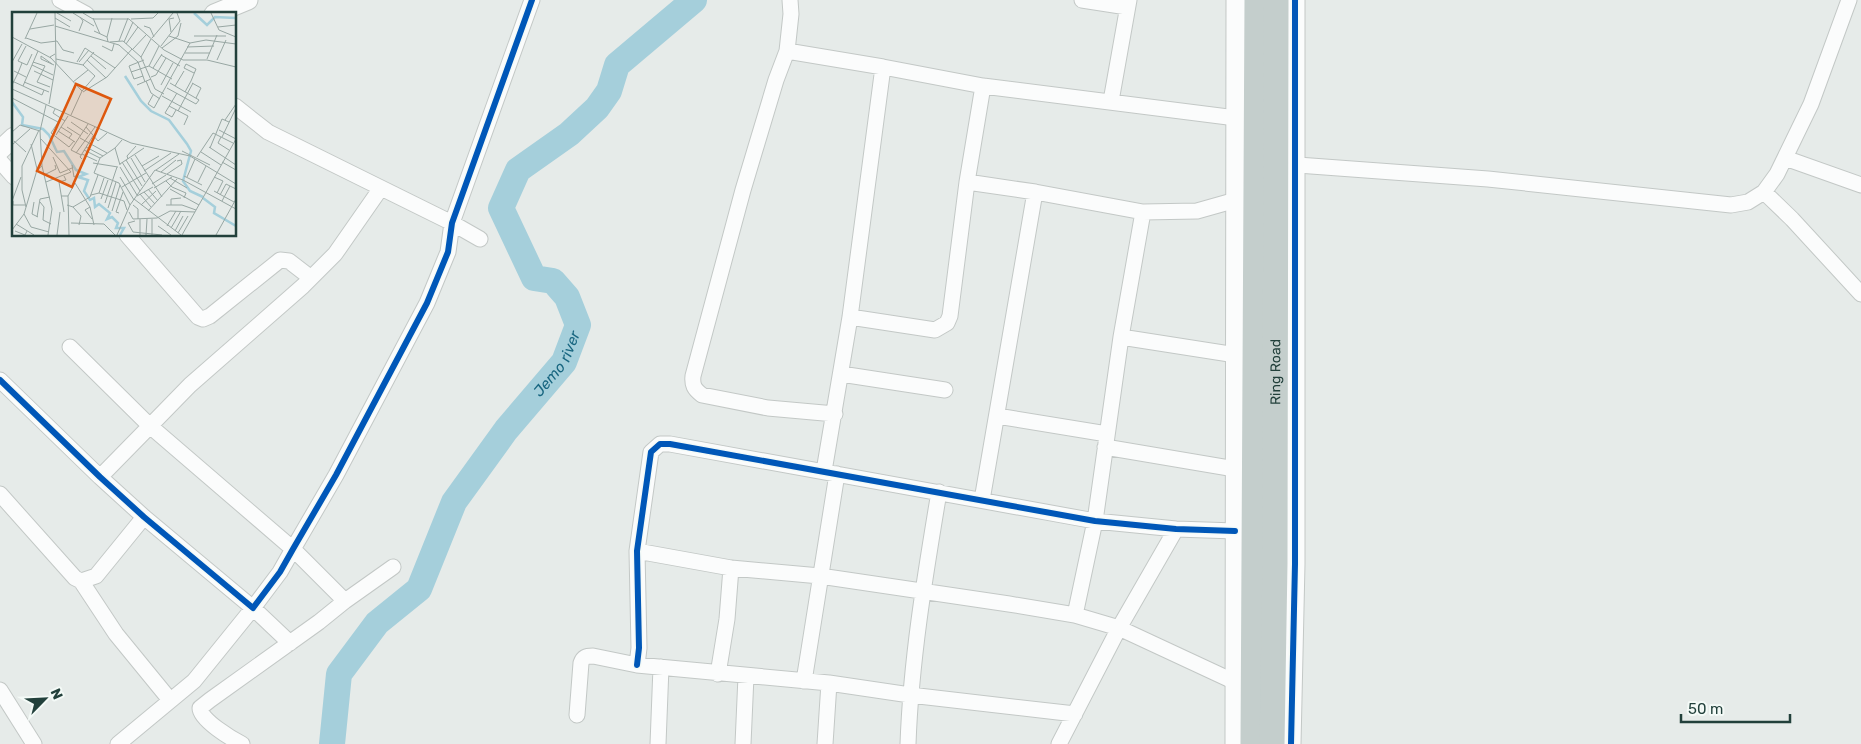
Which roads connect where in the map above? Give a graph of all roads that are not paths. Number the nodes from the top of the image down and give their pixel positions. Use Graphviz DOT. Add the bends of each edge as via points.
graph roads {
  1 [pos="60,0"];
  2 [pos="248,0"];
  3 [pos="532,0"];
  4 [pos="790,0"];
  5 [pos="1082,0"];
  6 [pos="1236,0"];
  7 [pos="1257,0"];
  8 [pos="1276,0"];
  9 [pos="1295,0"];
  10 [pos="1849,0"];
  11 [pos="1128,4"];
  12 [pos="82,12"];
  13 [pos="219,12"];
  14 [pos="787,51"];
  15 [pos="884,67"];
  16 [pos="983,86"];
  17 [pos="1111,101"];
  18 [pos="236,107"];
  19 [pos="1236,118"];
  20 [pos="12,139"];
  21 [pos="0,150"];
  22 [pos="1784,158"];
  23 [pos="0,161"];
  24 [pos="1285,164"];
  25 [pos="12,175"];
  26 [pos="968,182"];
  27 [pos="1861,184"];
  28 [pos="381,188"];
  29 [pos="1035,192"];
  30 [pos="1764,192"];
  31 [pos="1236,200"];
  32 [pos="1143,212"];
  33 [pos="452,223"];
  34 [pos="128,236"];
  35 [pos="480,239"];
  36 [pos="311,278"];
  37 [pos="1861,294"];
  38 [pos="850,317"];
  39 [pos="1121,337"];
  40 [pos="70,347"];
  41 [pos="1236,355"];
  42 [pos="842,374"];
  43 [pos="0,380"];
  44 [pos="945,390"];
  45 [pos="835,414"];
  46 [pos="997,416"];
  47 [pos="150,426"];
  48 [pos="1106,441"];
  49 [pos="1235,469"];
  50 [pos="830,472"];
  51 [pos="100,477"];
  52 [pos="939,492"];
  53 [pos="0,494"];
  54 [pos="982,500"];
  55 [pos="144,517"];
  56 [pos="1095,521"];
  57 [pos="1176,529"];
  58 [pos="1236,531"];
  59 [pos="293,549"];
  60 [pos="637,551"];
  61 [pos="393,567"];
  62 [pos="731,568"];
  63 [pos="820,576"];
  64 [pos="81,581"];
  65 [pos="923,591"];
  66 [pos="345,601"];
  67 [pos="253,608"];
  68 [pos="1075,615"];
  69 [pos="1119,628"];
  70 [pos="290,643"];
  71 [pos="637,665"];
  72 [pos="661,667"];
  73 [pos="718,674"];
  74 [pos="746,676"];
  75 [pos="804,681"];
  76 [pos="1235,682"];
  77 [pos="829,683"];
  78 [pos="0,690"];
  79 [pos="910,695"];
  80 [pos="170,700"];
  81 [pos="1075,714"];
  82 [pos="577,715"];
  83 [pos="34,744"];
  84 [pos="118,744"];
  85 [pos="242,744"];
  86 [pos="658,744"];
  87 [pos="743,744"];
  88 [pos="825,744"];
  89 [pos="908,744"];
  90 [pos="1059,744"];
  91 [pos="1235,744"];
  92 [pos="1253,744"];
  93 [pos="1272,744"];
  94 [pos="1291,744"];
  1 -- 12 [label="street"];
  2 -- 13 [label="street"];
  3 -- 33 [label="street"];
  4 -- 14 [label="street"];
  5 -- 11 [label="street"];
  6 -- 19 [label="street"];
  7 -- 92 [label="highway, Ring Road"];
  8 -- 24 [label="highway, Ring Road"];
  9 -- 24 [label="street"];
  10 -- 22 [label="street" via="1811,104"];
  11 -- 17 [label="street"];
  14 -- 15 [label="street"];
  14 -- 45 [label="street" via="743,190 692,385 702,395 768,408"];
  15 -- 16 [label="street"];
  15 -- 38 [label="street"];
  16 -- 17 [label="street"];
  16 -- 26 [label="street"];
  17 -- 19 [label="street"];
  18 -- 28 [label="street" via="268,132"];
  19 -- 31 [label="street"];
  20 -- 21 [label="street"];
  22 -- 27 [label="street"];
  22 -- 30 [label="street"];
  23 -- 25 [label="street"];
  24 -- 30 [label="street" via="1488,179 1732,205 1748,202"];
  24 -- 93 [label="highway, Ring Road"];
  24 -- 94 [label="street" via="1296,554"];
  26 -- 29 [label="street"];
  26 -- 38 [label="street" via="947,323 936,330"];
  28 -- 33 [label="street"];
  28 -- 36 [label="street" via="335,254"];
  29 -- 32 [label="street"];
  29 -- 46 [label="street"];
  30 -- 37 [label="street"];
  31 -- 32 [label="street" via="1197,211"];
  31 -- 41 [label="street"];
  32 -- 39 [label="street"];
  33 -- 35 [label="street"];
  33 -- 59 [label="street" via="448,252 428,303"];
  34 -- 36 [label="street" via="203,319 280,260 288,261"];
  36 -- 47 [label="street" via="190,385"];
  38 -- 42 [label="street"];
  39 -- 41 [label="street"];
  39 -- 48 [label="street"];
  40 -- 47 [label="street"];
  41 -- 49 [label="street"];
  42 -- 44 [label="street"];
  42 -- 45 [label="street"];
  43 -- 51 [label="street"];
  45 -- 50 [label="street" via="827,448"];
  46 -- 48 [label="street"];
  46 -- 54 [label="street"];
  47 -- 51 [label="street"];
  47 -- 59 [label="street"];
  48 -- 49 [label="street"];
  48 -- 56 [label="street"];
  49 -- 58 [label="street"];
  50 -- 52 [label="street"];
  50 -- 60 [label="street" via="660,444 651,452"];
  50 -- 63 [label="street"];
  51 -- 55 [label="street"];
  52 -- 54 [label="street"];
  52 -- 65 [label="street"];
  53 -- 64 [label="street"];
  54 -- 56 [label="street"];
  55 -- 64 [label="street" via="96,576"];
  55 -- 67 [label="street"];
  56 -- 57 [label="street"];
  56 -- 68 [label="street"];
  57 -- 58 [label="street"];
  57 -- 69 [label="street"];
  58 -- 76 [label="street"];
  59 -- 66 [label="street"];
  59 -- 67 [label="street"];
  60 -- 62 [label="street"];
  60 -- 71 [label="street" via="640,648"];
  61 -- 66 [label="street"];
  62 -- 63 [label="street"];
  62 -- 73 [label="street"];
  63 -- 65 [label="street"];
  63 -- 75 [label="street"];
  64 -- 80 [label="street" via="116,634"];
  65 -- 68 [label="street"];
  65 -- 79 [label="street"];
  66 -- 70 [label="street"];
  67 -- 70 [label="street"];
  67 -- 80 [label="street" via="194,681"];
  68 -- 69 [label="street"];
  69 -- 76 [label="street"];
  69 -- 81 [label="street"];
  70 -- 85 [label="street" via="200,708 202,715"];
  71 -- 72 [label="street"];
  71 -- 82 [label="street" via="593,656 583,659"];
  72 -- 73 [label="street"];
  72 -- 86 [label="street"];
  73 -- 74 [label="street"];
  74 -- 75 [label="street"];
  74 -- 87 [label="street"];
  75 -- 77 [label="street"];
  76 -- 91 [label="street"];
  77 -- 79 [label="street"];
  77 -- 88 [label="street"];
  78 -- 83 [label="street"];
  79 -- 81 [label="street"];
  79 -- 89 [label="street"];
  80 -- 84 [label="street"];
  81 -- 90 [label="street"];
}
